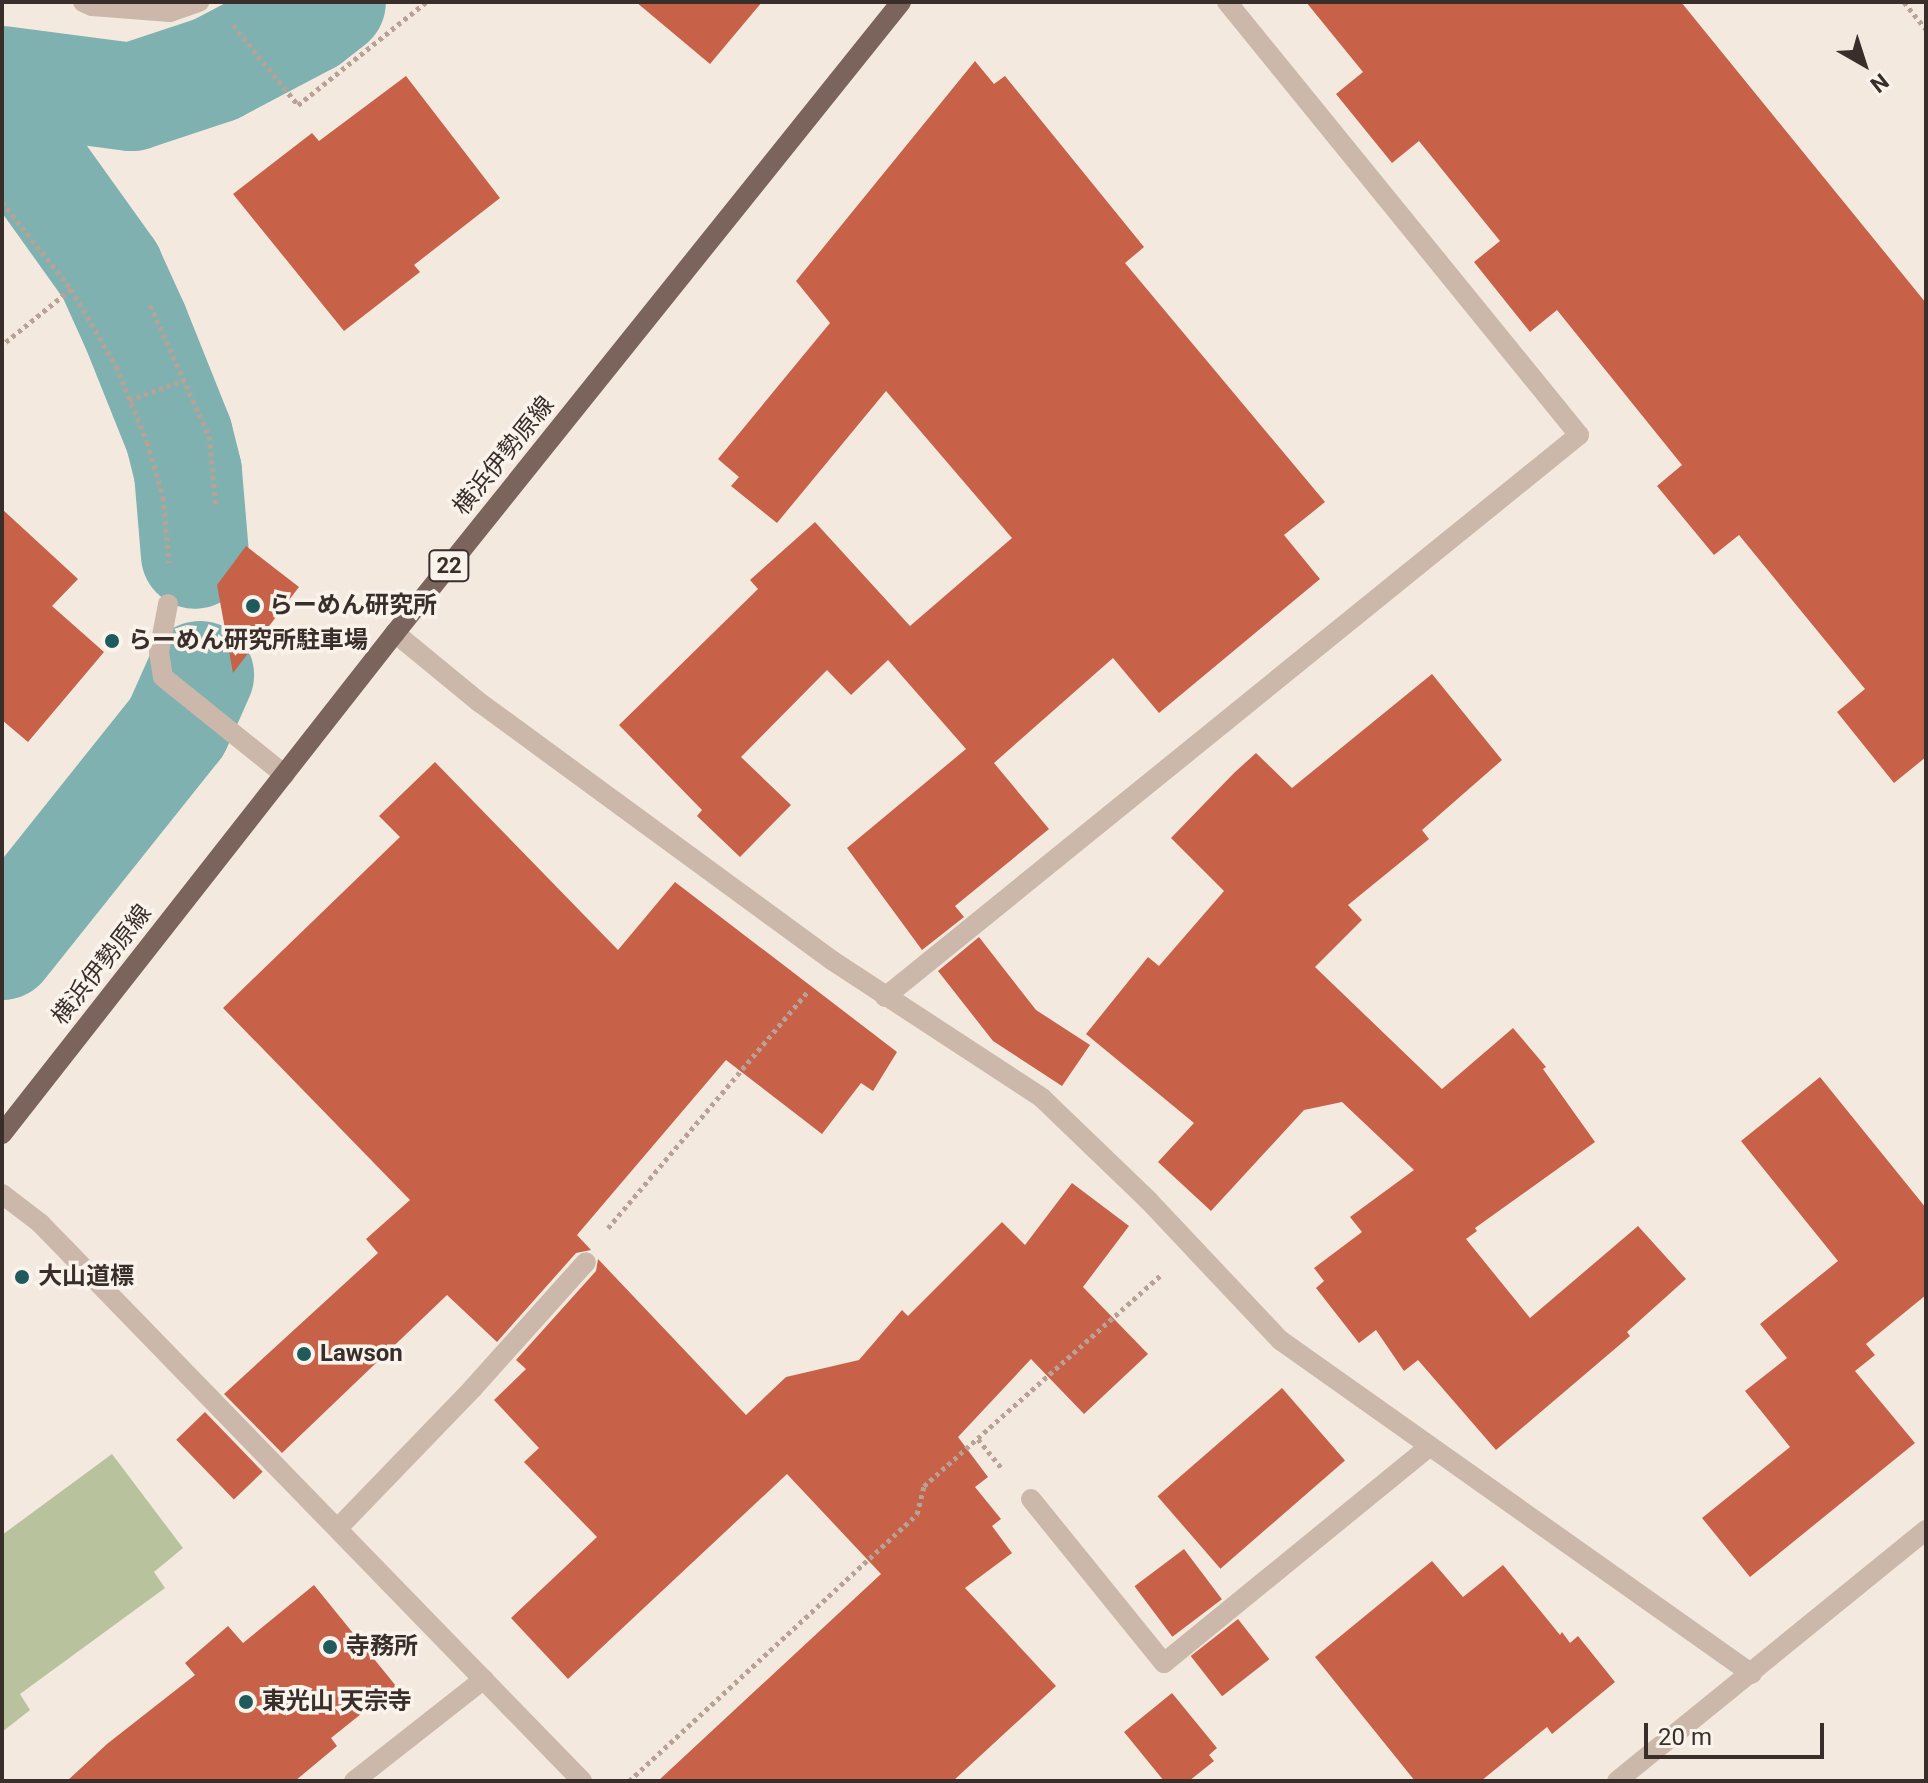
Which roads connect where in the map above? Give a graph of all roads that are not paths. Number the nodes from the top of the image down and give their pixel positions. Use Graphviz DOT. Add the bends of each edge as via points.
graph roads {
  1 [pos="83,2"];
  2 [pos="199,2"];
  3 [pos="901,2"];
  4 [pos="1227,2"];
  5 [pos="168,604"];
  6 [pos="395,633"];
  7 [pos="285,775"];
  8 [pos="885,997"];
  9 [pos="2,1134"];
  10 [pos="2,1194"];
  11 [pos="586,1262"];
  12 [pos="1430,1446"];
  13 [pos="1031,1499"];
  14 [pos="339,1527"];
  15 [pos="1926,1530"];
  16 [pos="1752,1674"];
  17 [pos="484,1679"];
  18 [pos="354,1781"];
  19 [pos="582,1781"];
  20 [pos="1617,1781"];
  1 -- 2 [label="street" via="170,12"];
  3 -- 6 [label="main road, 横浜伊勢原線 / 22"];
  4 -- 8 [label="street" via="1579,435"];
  5 -- 7 [label="street" via="159,652 163,677"];
  6 -- 7 [label="main road, 横浜伊勢原線 / 22"];
  6 -- 8 [label="street" via="479,702"];
  7 -- 9 [label="main road, 横浜伊勢原線 / 22"];
  8 -- 12 [label="street" via="1042,1098 1280,1340"];
  10 -- 14 [label="street" via="40,1223"];
  11 -- 14 [label="street"];
  12 -- 13 [label="street" via="1164,1663"];
  12 -- 16 [label="street"];
  14 -- 17 [label="street"];
  15 -- 16 [label="street"];
  16 -- 20 [label="street"];
  17 -- 18 [label="street"];
  17 -- 19 [label="street"];
}
